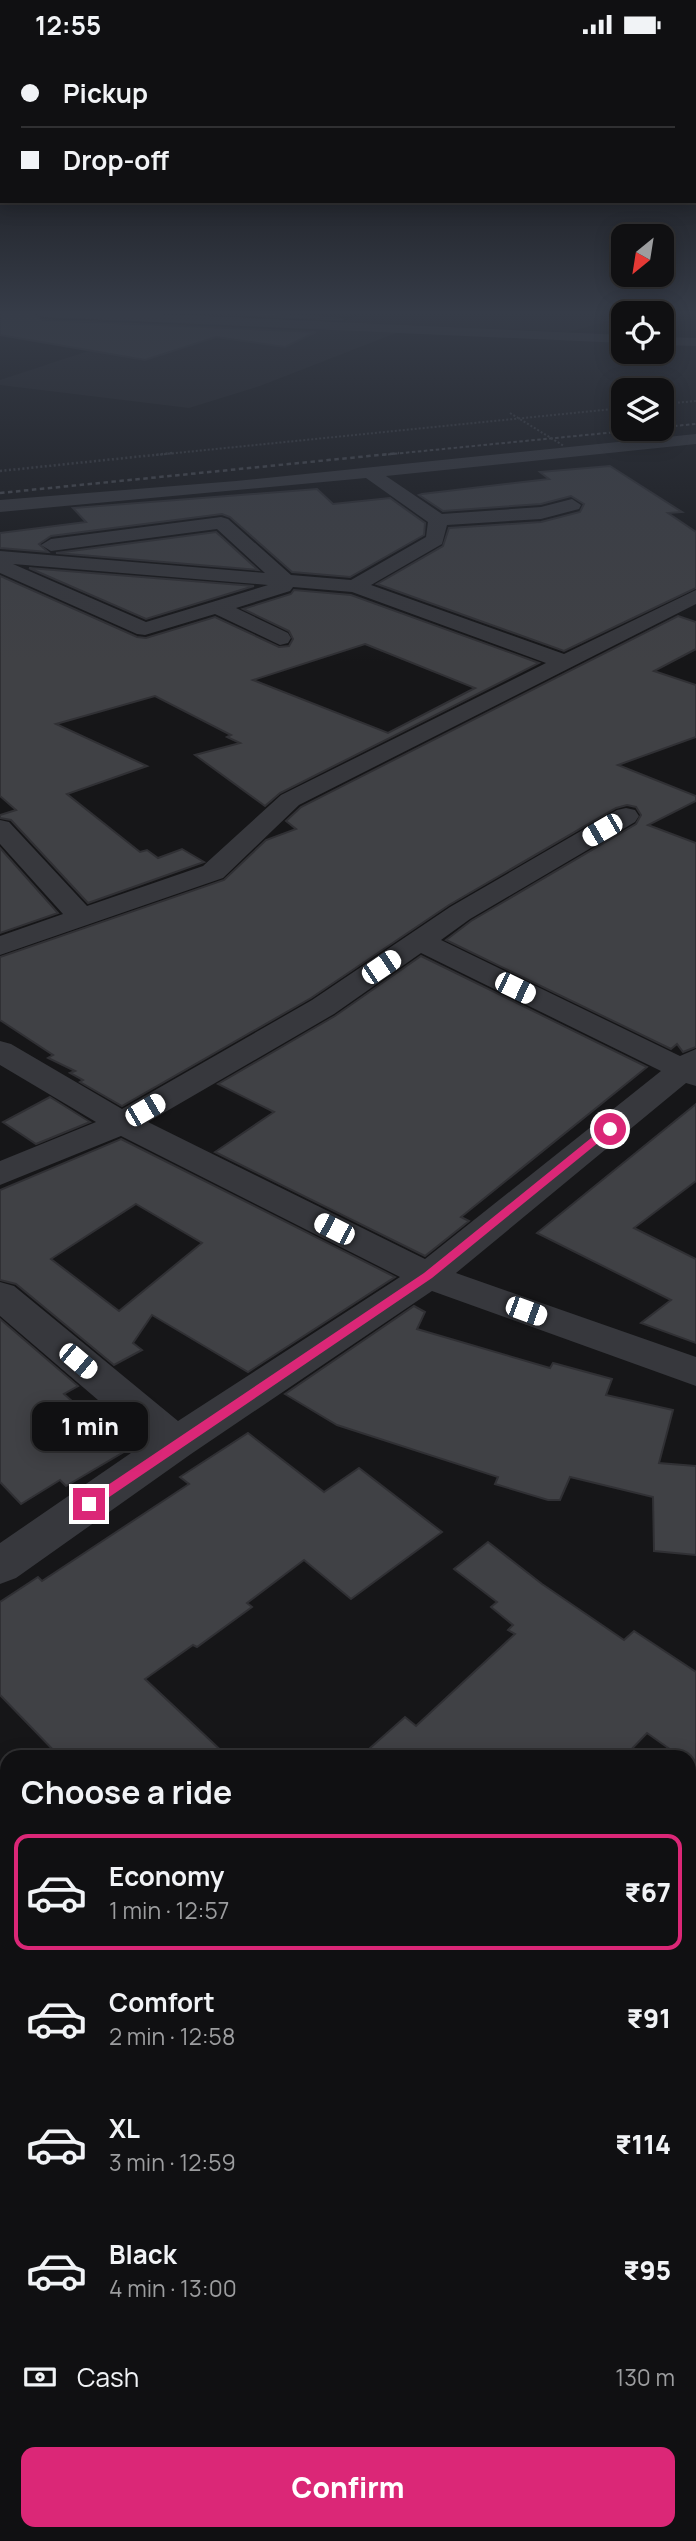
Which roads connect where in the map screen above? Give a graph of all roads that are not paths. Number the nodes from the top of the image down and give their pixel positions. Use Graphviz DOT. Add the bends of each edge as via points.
graph roads {
  1 [pos="696,439"];
  2 [pos="369,472"];
  3 [pos="572,505"];
  4 [pos="0,506"];
  5 [pos="438,520"];
  6 [pos="0,554"];
  7 [pos="0,566"];
  8 [pos="294,581"];
  9 [pos="355,586"];
  10 [pos="696,596"];
  11 [pos="219,608"];
  12 [pos="280,638"];
  13 [pos="565,662"];
  14 [pos="626,816"];
  15 [pos="0,828"];
  16 [pos="82,918"];
  17 [pos="420,941"];
  18 [pos="0,946"];
  19 [pos="0,1051"];
  20 [pos="691,1068"];
  21 [pos="122,1123"];
  22 [pos="0,1174"];
  23 [pos="428,1276"];
  24 [pos="0,1295"];
  25 [pos="696,1371"];
  26 [pos="176,1443"];
  27 [pos="0,1566"];
  1 -- 2 [label="street"];
  2 -- 4 [label="street"];
  2 -- 5 [label="street"];
  3 -- 5 [label="street" via="541,513"];
  5 -- 9 [label="street" via="435,540"];
  6 -- 8 [label="street"];
  6 -- 8 [label="street" via="221,523"];
  7 -- 11 [label="street" via="145,629"];
  8 -- 9 [label="street"];
  8 -- 11 [label="street"];
  9 -- 13 [label="street"];
  10 -- 13 [label="street"];
  11 -- 12 [label="street"];
  13 -- 16 [label="street" via="290,800 214,872"];
  14 -- 17 [label="street"];
  15 -- 16 [label="street"];
  16 -- 18 [label="street"];
  17 -- 20 [label="street"];
  17 -- 21 [label="street" via="323,1007"];
  19 -- 21 [label="street"];
  20 -- 23 [label="street"];
  21 -- 22 [label="street"];
  21 -- 23 [label="street"];
  23 -- 25 [label="street"];
  23 -- 26 [label="street"];
  24 -- 26 [label="street"];
  26 -- 27 [label="street"];
}
